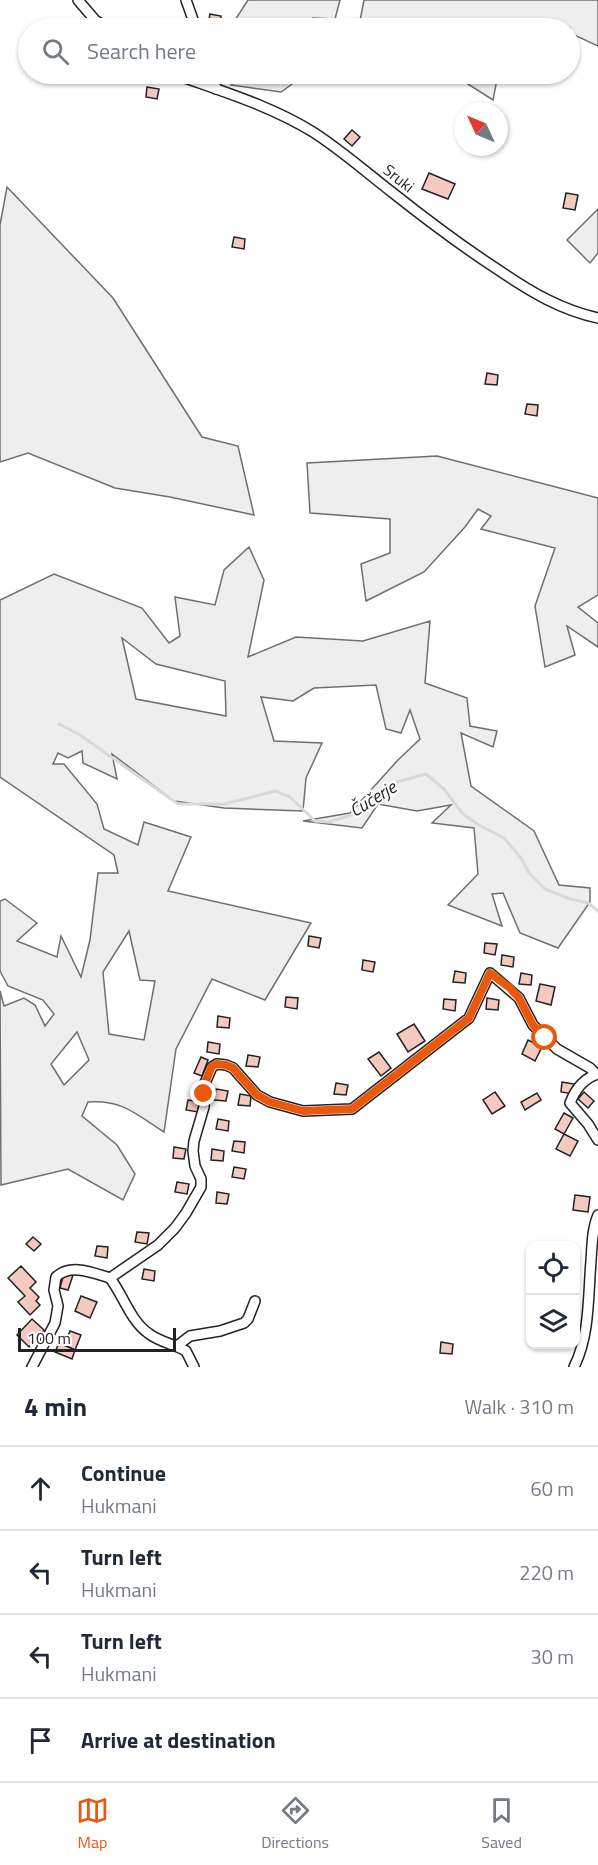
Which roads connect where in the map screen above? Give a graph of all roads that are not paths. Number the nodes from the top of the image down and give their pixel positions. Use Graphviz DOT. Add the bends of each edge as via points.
graph roads {
  1 [pos="78,0"];
  2 [pos="186,0"];
  3 [pos="93,18"];
  4 [pos="192,18"];
  5 [pos="202,84"];
  6 [pos="215,84"];
  7 [pos="216,89"];
  8 [pos="598,318"];
  9 [pos="597,1074"];
  10 [pos="598,1140"];
  11 [pos="598,1215"];
  12 [pos="110,1278"];
  13 [pos="255,1301"];
  14 [pos="177,1346"];
  15 [pos="32,1367"];
  16 [pos="194,1367"];
  17 [pos="574,1367"];
  1 -- 3 [label="street"];
  2 -- 4 [label="street"];
  5 -- 7 [label="street, Sruki"];
  6 -- 7 [label="street"];
  7 -- 8 [label="street, Sruki" via="274,110 313,132 443,232 514,280 575,313"];
  9 -- 10 [label="street" via="580,1085 570,1103"];
  9 -- 12 [label="street" via="557,1049 533,1025 519,998 490,973 469,1018 352,1109 303,1111 270,1102 257,1095 233,1068 212,1066 194,1141 201,1186 175,1228 158,1245"];
  11 -- 17 [label="street" via="592,1241 584,1338"];
  12 -- 14 [label="street" via="138,1324 159,1340"];
  12 -- 15 [label="street" via="74,1269 56,1276 55,1323"];
  13 -- 14 [label="street" via="244,1323 190,1336"];
  14 -- 16 [label="street" via="186,1351"];
}
